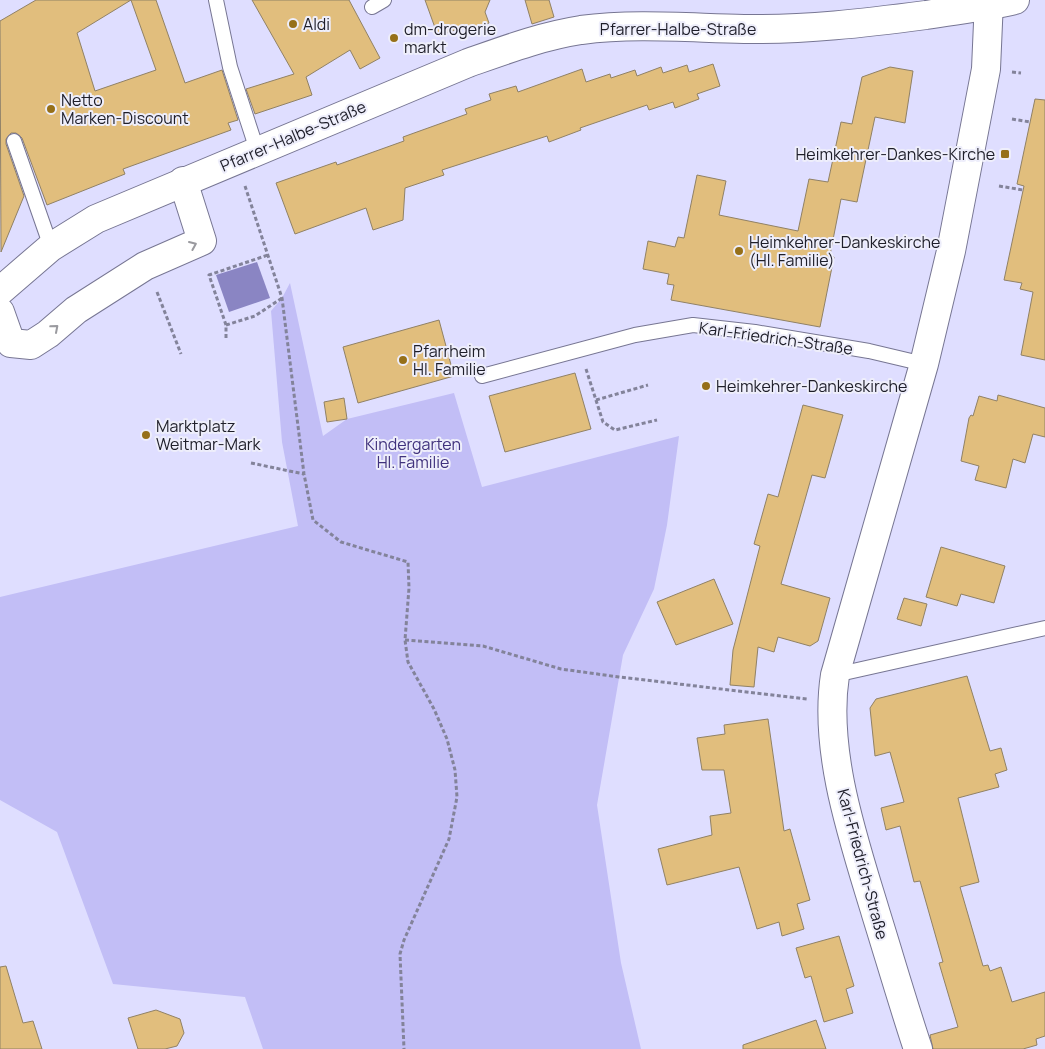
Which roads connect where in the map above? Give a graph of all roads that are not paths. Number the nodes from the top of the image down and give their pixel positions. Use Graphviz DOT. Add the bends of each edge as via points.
graph roads {
  1 [pos="216,0"];
  2 [pos="384,0"];
  3 [pos="998,2"];
  4 [pos="372,7"];
  5 [pos="14,141"];
  6 [pos="245,155"];
  7 [pos="183,182"];
  8 [pos="50,247"];
  9 [pos="0,291"];
  10 [pos="0,312"];
  11 [pos="924,364"];
  12 [pos="482,376"];
  13 [pos="1045,628"];
  14 [pos="835,675"];
  15 [pos="918,1049"];
  1 -- 6 [label="lane"];
  2 -- 4 [label="lane"];
  3 -- 6 [label="street, Pfarrer-Halbe-Straße" via="865,24 796,28 694,26 580,30 523,44 468,63"];
  3 -- 11 [label="street, Karl-Friedrich-Straße" via="951,251"];
  5 -- 8 [label="lane"];
  6 -- 7 [label="street, Pfarrer-Halbe-Straße"];
  7 -- 8 [label="street, Pfarrer-Halbe-Straße" via="96,219"];
  10 -- 7 [label="street, one-way" via="11,342 31,345 76,310 145,266 202,241"];
  8 -- 9 [label="street, Pfarrer-Halbe-Straße"];
  11 -- 12 [label="lane, Karl-Friedrich-Straße" via="755,332 693,325 635,335"];
  11 -- 14 [label="street, Karl-Friedrich-Straße"];
  13 -- 14 [label="lane"];
  14 -- 15 [label="street, Karl-Friedrich-Straße" via="831,724 838,771 862,865"];
}
